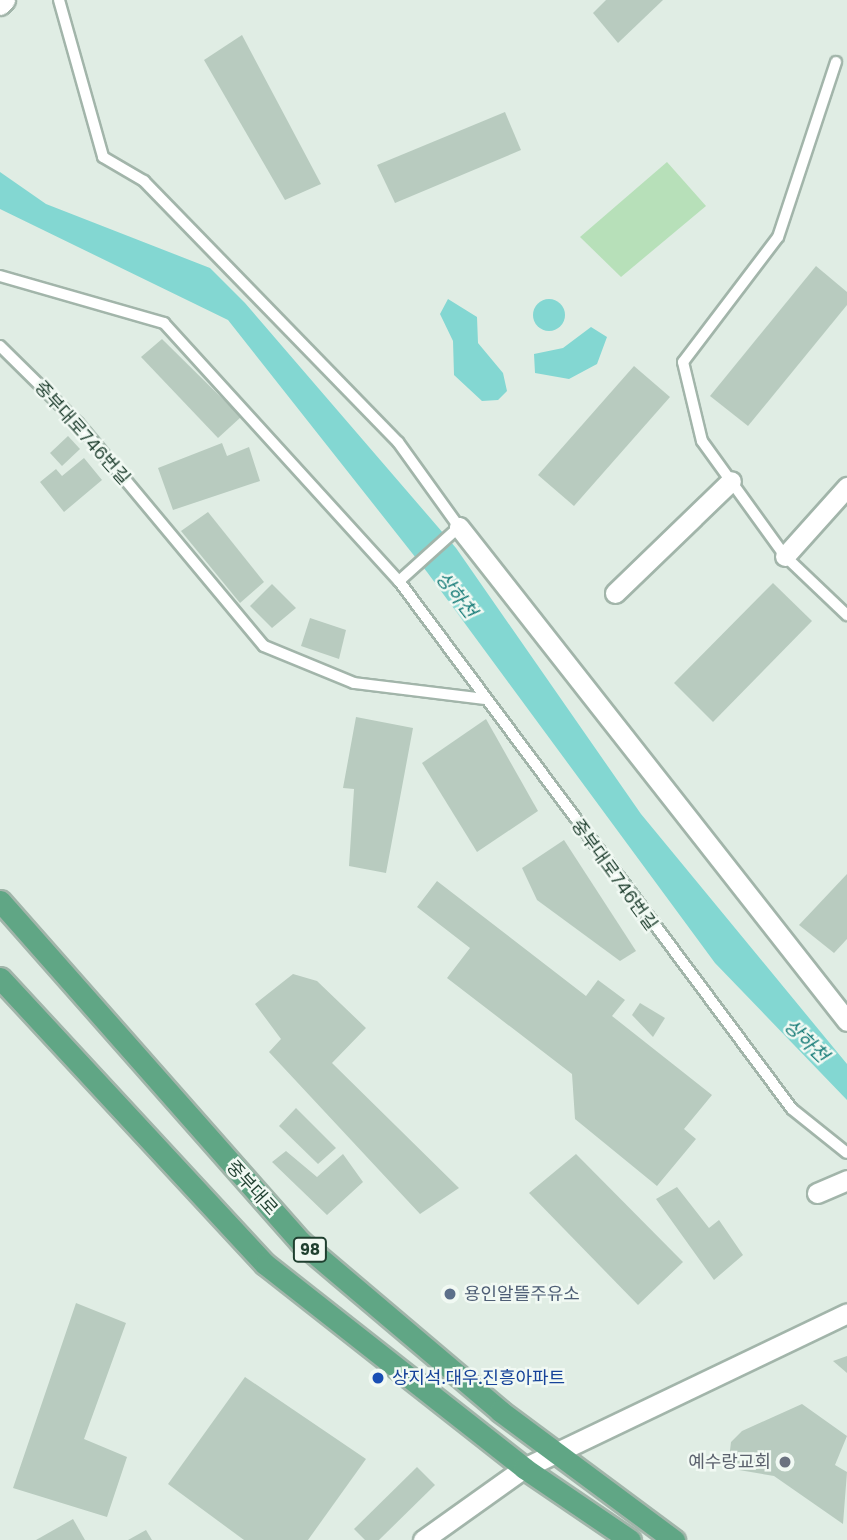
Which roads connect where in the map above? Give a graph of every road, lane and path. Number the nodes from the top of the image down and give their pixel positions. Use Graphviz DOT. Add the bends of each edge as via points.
graph roads {
  1 [pos="5,0"];
  2 [pos="59,0"];
  3 [pos="0,5"];
  4 [pos="836,62"];
  5 [pos="0,276"];
  6 [pos="0,346"];
  7 [pos="731,481"];
  8 [pos="847,487"];
  9 [pos="459,527"];
  10 [pos="785,556"];
  11 [pos="400,580"];
  12 [pos="615,593"];
  13 [pos="847,615"];
  14 [pos="484,699"];
  15 [pos="0,901"];
  16 [pos="0,978"];
  17 [pos="847,1021"];
  18 [pos="847,1153"];
  19 [pos="847,1180"];
  20 [pos="817,1193"];
  21 [pos="847,1314"];
  22 [pos="562,1455"];
  23 [pos="524,1468"];
  24 [pos="424,1540"];
  25 [pos="630,1540"];
  26 [pos="674,1540"];
  1 -- 3 [label="street"];
  2 -- 9 [label="lane" via="103,157 144,181 398,442"];
  4 -- 7 [label="lane" via="778,237 683,362 702,441"];
  5 -- 11 [label="lane, 중부대로746번길" via="164,323"];
  6 -- 14 [label="lane, 중부대로746번길" via="78,423 264,646 354,682"];
  7 -- 10 [label="lane"];
  7 -- 12 [label="street"];
  8 -- 10 [label="street"];
  9 -- 11 [label="lane"];
  9 -- 17 [label="street"];
  10 -- 13 [label="lane"];
  11 -- 14 [label="lane, 중부대로746번길"];
  14 -- 18 [label="lane, 중부대로746번길" via="792,1109"];
  15 -- 22 [label="main road, 중부대로 / 98" via="301,1242 500,1411"];
  16 -- 23 [label="main road, 98" via="265,1264"];
  19 -- 20 [label="street"];
  21 -- 22 [label="street"];
  22 -- 23 [label="street"];
  22 -- 26 [label="main road, 중부대로 / 98"];
  23 -- 24 [label="street"];
  23 -- 25 [label="main road, 98"];
}
